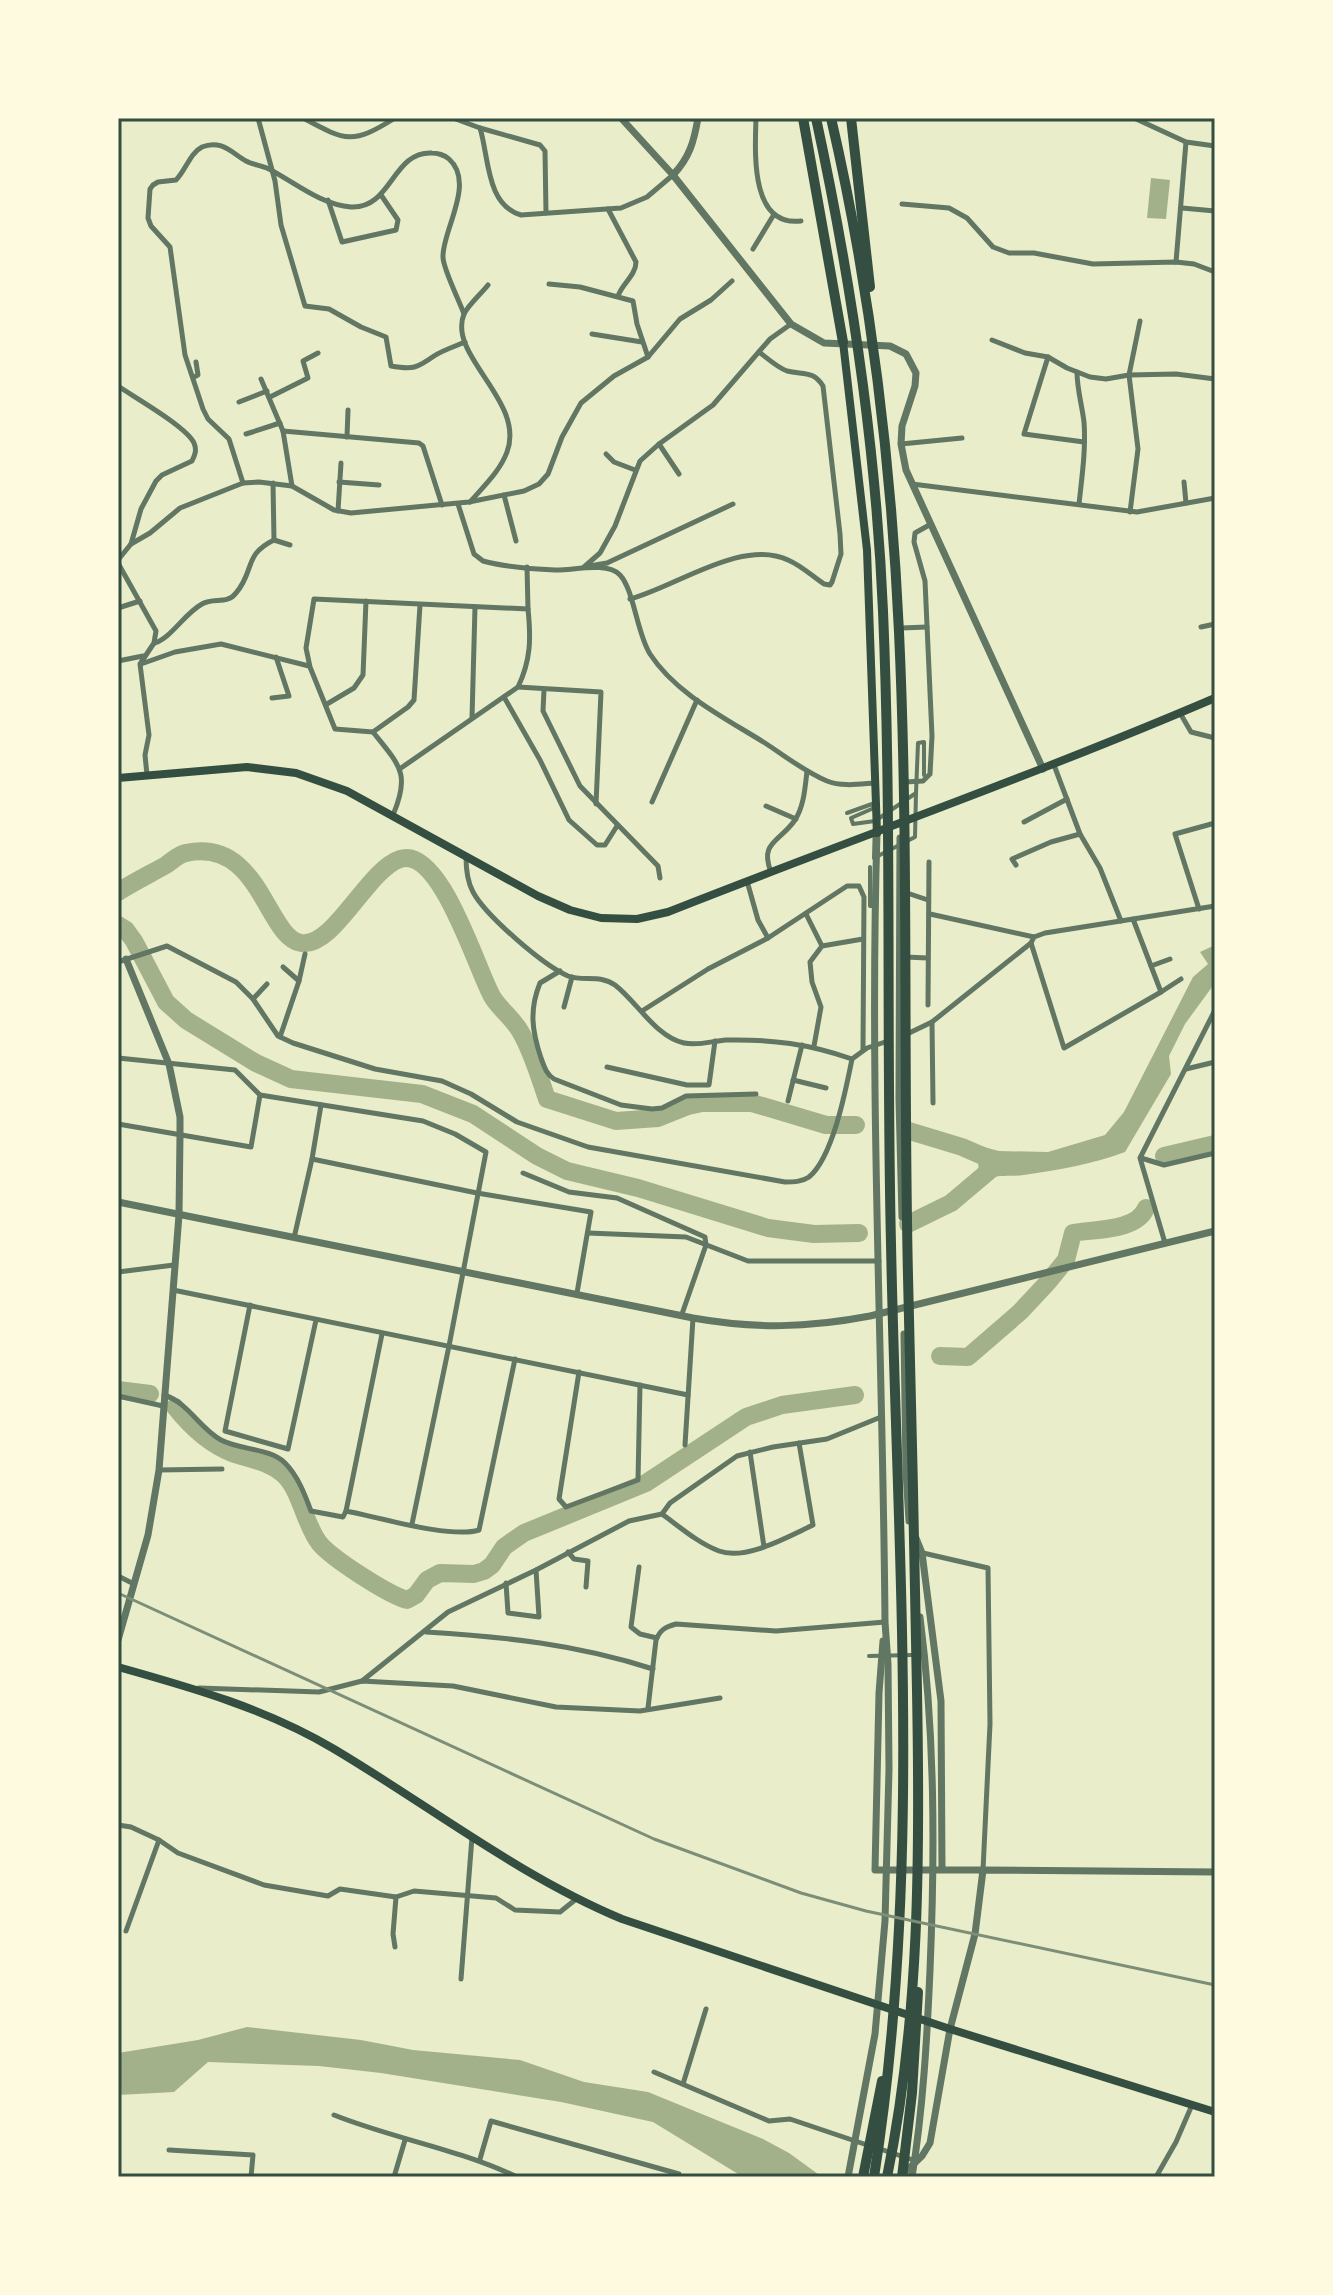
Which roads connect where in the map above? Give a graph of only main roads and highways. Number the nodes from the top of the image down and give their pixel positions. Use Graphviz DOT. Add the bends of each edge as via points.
graph roads {
  1 [pos="803,118"];
  2 [pos="816,118"];
  3 [pos="831,118"];
  4 [pos="851,118"];
  5 [pos="859,183"];
  6 [pos="847,342"];
  7 [pos="875,344"];
  8 [pos="1215,698"];
  9 [pos="118,778"];
  10 [pos="900,824"];
  11 [pos="877,833"];
  12 [pos="118,1667"];
  13 [pos="919,1798"];
  14 [pos="898,1976"];
  15 [pos="1215,2112"];
  16 [pos="863,2177"];
  17 [pos="874,2177"];
  18 [pos="887,2177"];
  19 [pos="901,2177"];
  1 -- 6 [label="highway"];
  2 -- 14 [label="highway" via="836,209 866,409 883,608 903,1713"];
  3 -- 13 [label="highway" via="872,344 899,628"];
  4 -- 5 [label="highway"];
  5 -- 6 [label="highway"];
  5 -- 7 [label="highway"];
  6 -- 11 [label="main road" via="867,550"];
  7 -- 10 [label="main road" via="901,628"];
  8 -- 10 [label="main road"];
  9 -- 11 [label="main road" via="247,767 313,777 538,896 601,918 652,917"];
  10 -- 11 [label="main road"];
  12 -- 15 [label="main road" via="268,1714 333,1748 575,1900 950,2029"];
  13 -- 18 [label="highway" via="911,1998"];
  13 -- 19 [label="highway" via="918,2010"];
  14 -- 16 [label="highway"];
  14 -- 17 [label="highway"];
}
